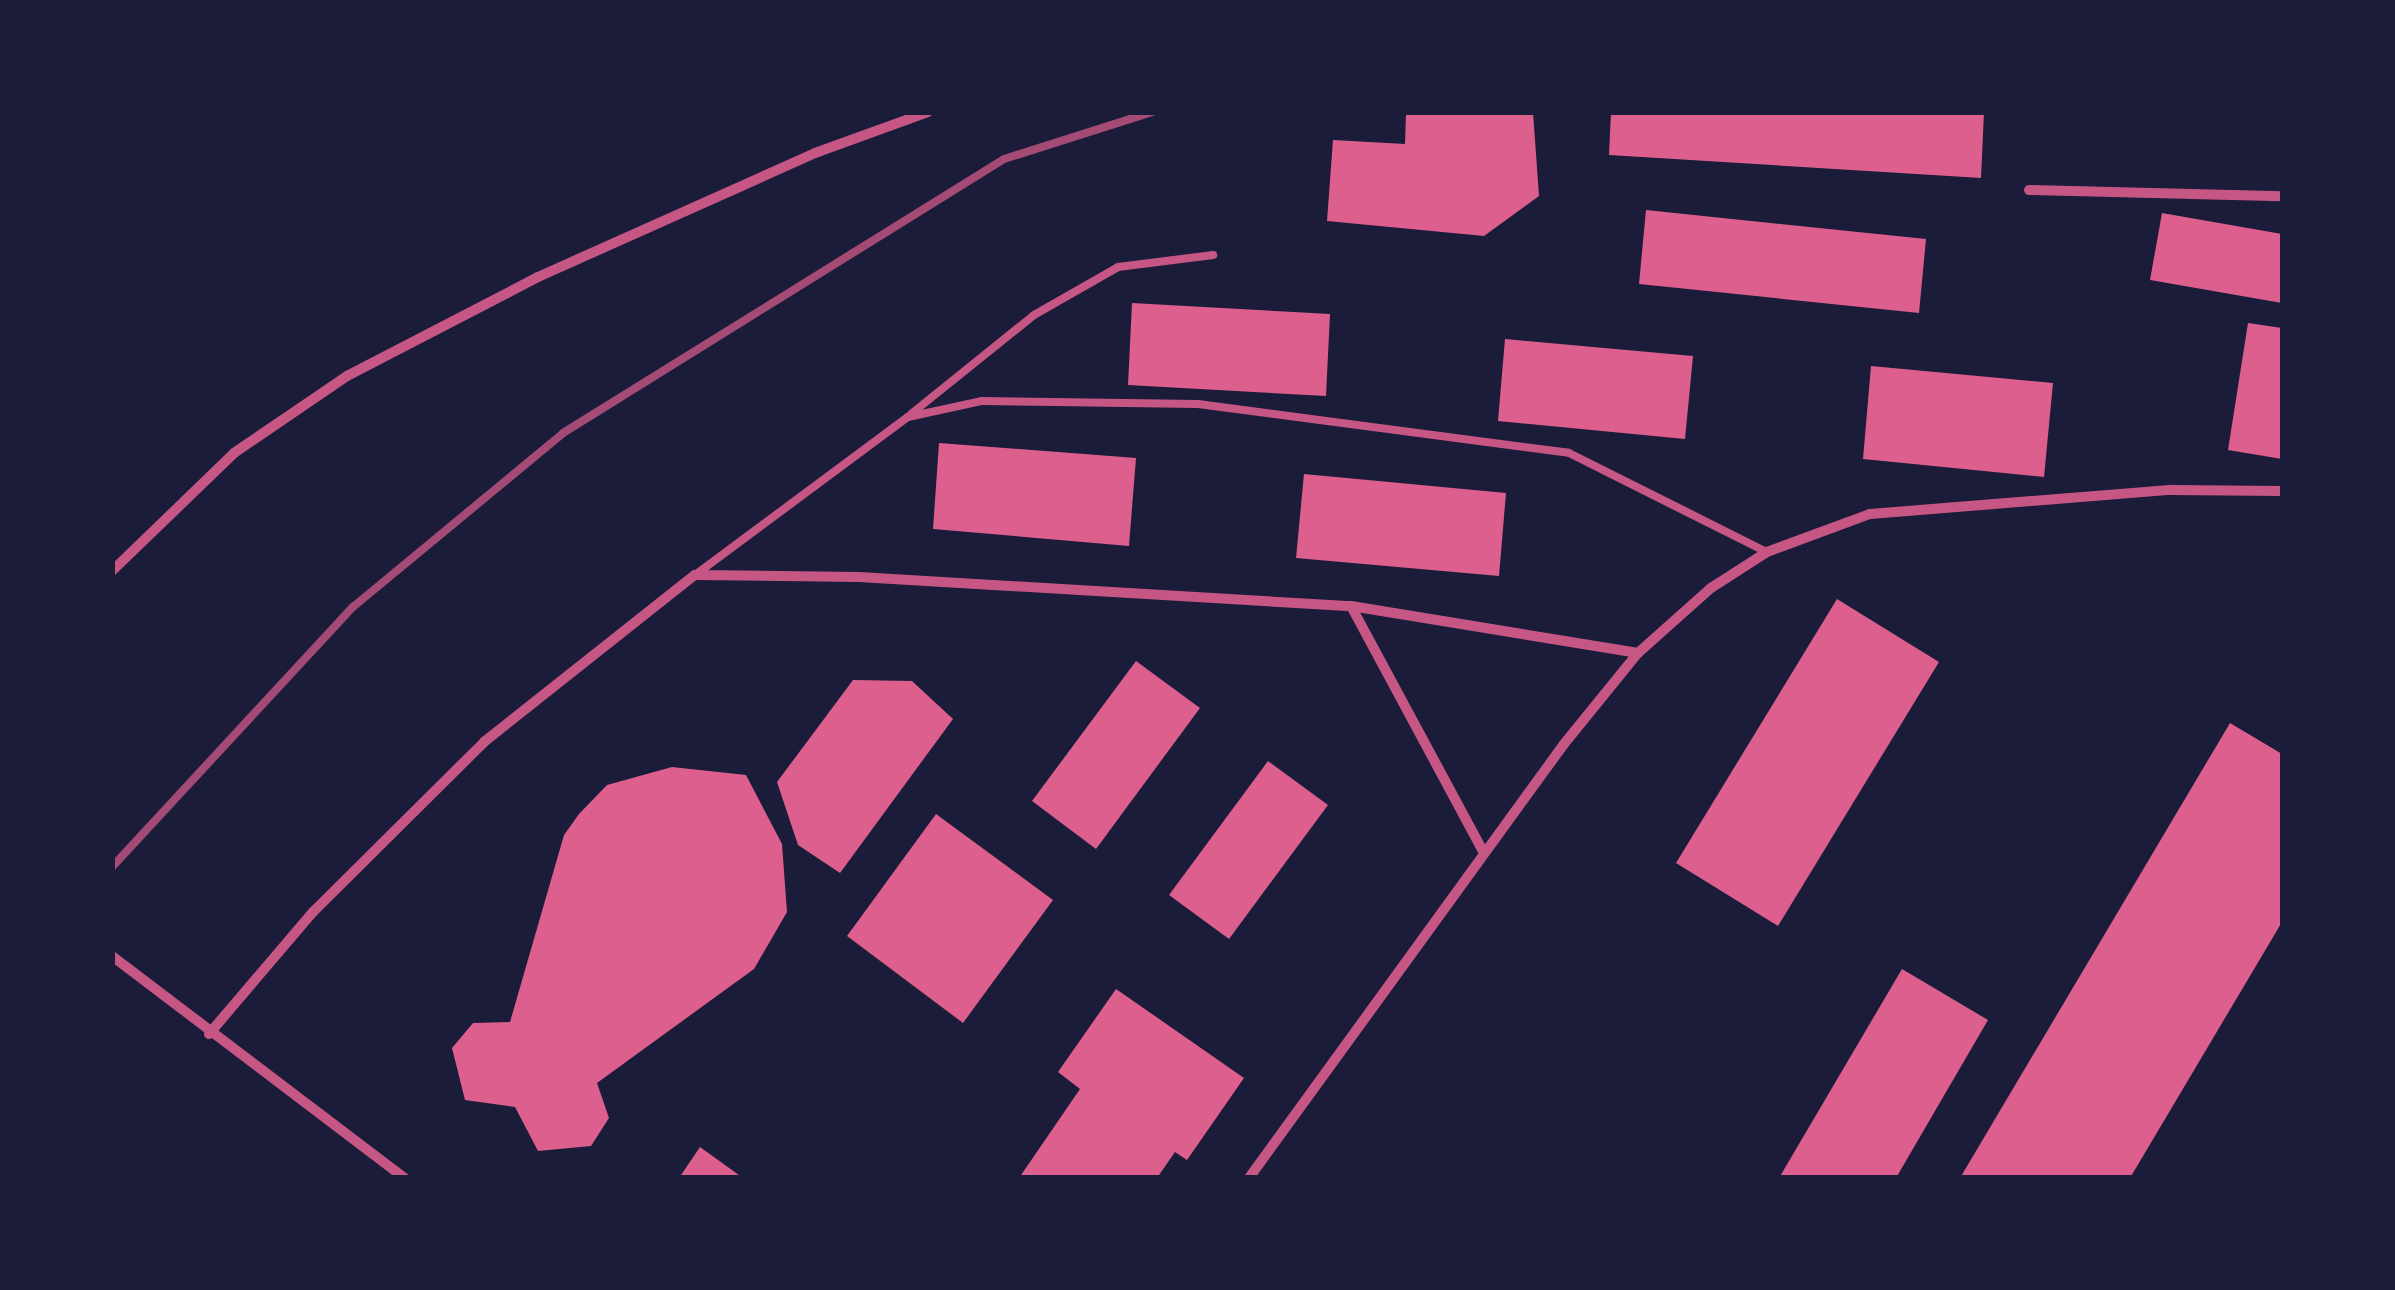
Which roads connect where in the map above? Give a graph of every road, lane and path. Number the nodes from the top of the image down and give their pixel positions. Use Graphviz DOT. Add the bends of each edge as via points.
graph roads {
  1 [pos="928,112"];
  2 [pos="2029,190"];
  3 [pos="2282,196"];
  4 [pos="1213,255"];
  5 [pos="908,416"];
  6 [pos="2282,491"];
  7 [pos="1767,552"];
  8 [pos="112,571"];
  9 [pos="695,576"];
  10 [pos="1351,606"];
  11 [pos="1638,652"];
  12 [pos="1483,850"];
  13 [pos="112,956"];
  14 [pos="209,1034"];
  15 [pos="404,1178"];
  16 [pos="1249,1178"];
  1 -- 8 [label="street" via="815,153 538,277 348,376 234,453"];
  2 -- 3 [label="street"];
  4 -- 5 [label="lane" via="1118,267 1034,315"];
  5 -- 7 [label="lane" via="982,401 1198,404 1569,453"];
  5 -- 9 [label="lane"];
  6 -- 7 [label="street" via="2170,490 1899,510 1841,522"];
  7 -- 11 [label="street" via="1692,601"];
  9 -- 10 [label="street" via="859,577"];
  9 -- 14 [label="street" via="484,742 313,912"];
  10 -- 11 [label="street"];
  10 -- 12 [label="street"];
  11 -- 12 [label="street"];
  12 -- 16 [label="street"];
  13 -- 14 [label="street"];
  14 -- 15 [label="street"];
}
